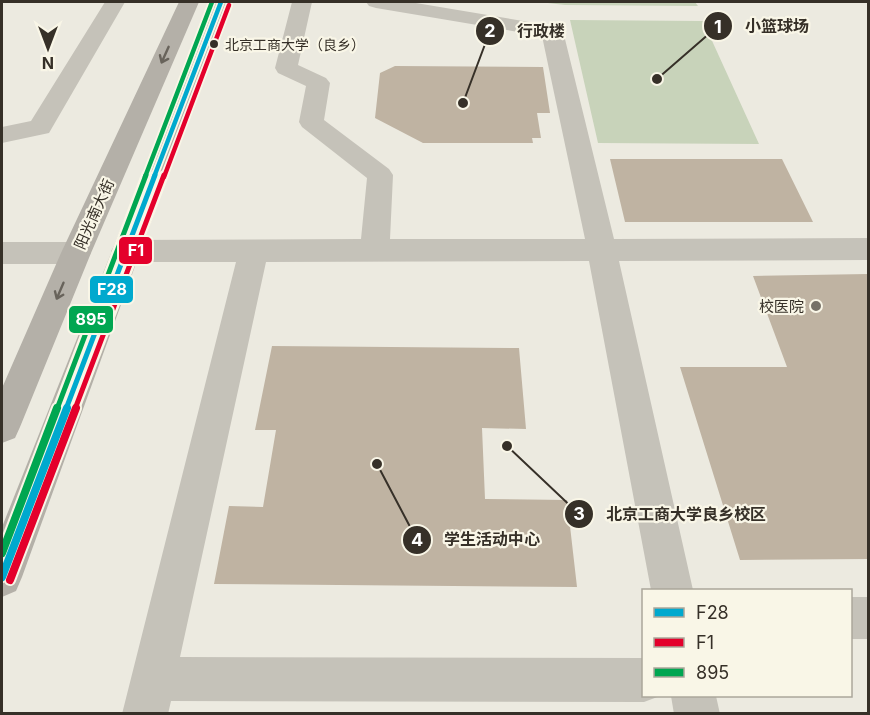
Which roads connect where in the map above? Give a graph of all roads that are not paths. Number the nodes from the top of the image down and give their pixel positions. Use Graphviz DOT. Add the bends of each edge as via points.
graph roads {
  1 [pos="115,2"];
  2 [pos="189,2"];
  3 [pos="221,2"];
  4 [pos="302,2"];
  5 [pos="376,2"];
  6 [pos="2,135"];
  7 [pos="868,249"];
  8 [pos="126,251"];
  9 [pos="375,251"];
  10 [pos="602,251"];
  11 [pos="254,252"];
  12 [pos="2,253"];
  13 [pos="76,253"];
  14 [pos="2,427"];
  15 [pos="2,577"];
  16 [pos="672,589"];
  17 [pos="852,618"];
  18 [pos="868,618"];
  19 [pos="642,680"];
  20 [pos="149,696"];
  21 [pos="694,697"];
  22 [pos="697,714"];
  1 -- 6 [label="street" via="40,127"];
  2 -- 13 [label="main road, 阳光南大街, one-way"];
  3 -- 8 [label="main road"];
  4 -- 9 [label="street" via="286,68 318,83 311,122 380,176"];
  5 -- 10 [label="street" via="552,31"];
  7 -- 10 [label="street"];
  8 -- 11 [label="street"];
  8 -- 15 [label="main road"];
  9 -- 10 [label="street"];
  9 -- 11 [label="street"];
  10 -- 16 [label="street"];
  11 -- 20 [label="street"];
  12 -- 13 [label="street"];
  13 -- 14 [label="main road, 阳光南大街, one-way"];
  17 -- 18 [label="street"];
  19 -- 20 [label="street"];
  21 -- 22 [label="street"];
}
